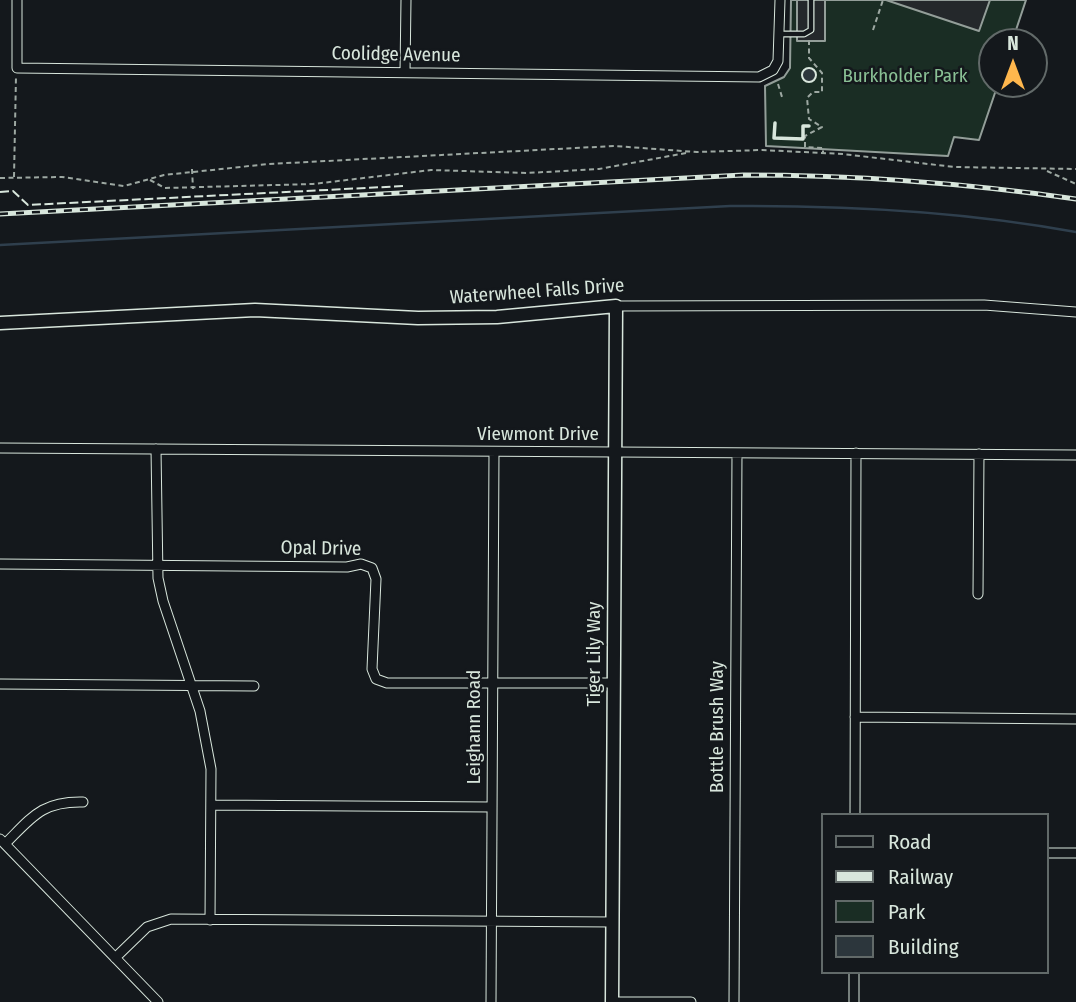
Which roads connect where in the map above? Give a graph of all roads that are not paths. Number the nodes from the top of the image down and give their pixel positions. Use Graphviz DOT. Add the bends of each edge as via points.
graph roads {
  1 [pos="17,0"];
  2 [pos="406,0"];
  3 [pos="780,0"];
  4 [pos="811,0"];
  5 [pos="779,34"];
  6 [pos="405,72"];
  7 [pos="616,306"];
  8 [pos="1076,312"];
  9 [pos="0,324"];
  10 [pos="0,447"];
  11 [pos="156,449"];
  12 [pos="494,452"];
  13 [pos="616,452"];
  14 [pos="737,453"];
  15 [pos="856,453"];
  16 [pos="979,454"];
  17 [pos="1076,455"];
  18 [pos="0,564"];
  19 [pos="156,565"];
  20 [pos="978,594"];
  21 [pos="493,682"];
  22 [pos="614,683"];
  23 [pos="0,684"];
  24 [pos="191,685"];
  25 [pos="254,686"];
  26 [pos="855,717"];
  27 [pos="1076,719"];
  28 [pos="83,802"];
  29 [pos="211,805"];
  30 [pos="492,807"];
  31 [pos="855,813"];
  32 [pos="2,842"];
  33 [pos="1048,853"];
  34 [pos="1076,853"];
  35 [pos="210,920"];
  36 [pos="491,922"];
  37 [pos="613,922"];
  38 [pos="115,958"];
  39 [pos="854,974"];
  40 [pos="158,1002"];
  41 [pos="491,1002"];
  42 [pos="612,1002"];
  43 [pos="691,1002"];
  44 [pos="734,1002"];
  45 [pos="854,1002"];
  1 -- 6 [label="street, Coolidge Avenue" via="17,68"];
  2 -- 6 [label="street"];
  3 -- 5 [label="street"];
  4 -- 5 [label="lane" via="808,32"];
  5 -- 6 [label="street, Coolidge Avenue" via="778,61 773,70 759,77"];
  7 -- 8 [label="street, Waterwheel Falls Drive" via="984,305"];
  7 -- 9 [label="street, Waterwheel Falls Drive" via="473,318 255,310"];
  7 -- 13 [label="street, Tiger Lily Way"];
  10 -- 11 [label="street, Viewmont Drive"];
  11 -- 12 [label="street, Viewmont Drive"];
  11 -- 19 [label="street"];
  12 -- 13 [label="street, Viewmont Drive"];
  12 -- 21 [label="street, Leighann Road"];
  13 -- 14 [label="street, Viewmont Drive"];
  13 -- 22 [label="street, Tiger Lily Way"];
  14 -- 15 [label="street, Viewmont Drive"];
  14 -- 44 [label="street, Bottle Brush Way"];
  15 -- 16 [label="street, Viewmont Drive"];
  15 -- 26 [label="street"];
  16 -- 17 [label="street, Viewmont Drive"];
  16 -- 20 [label="street"];
  18 -- 19 [label="street, Opal Drive"];
  19 -- 21 [label="street, Opal Drive" via="361,564 372,568 376,579 372,668 376,679 387,683"];
  19 -- 24 [label="street"];
  21 -- 22 [label="street, Opal Drive"];
  21 -- 30 [label="street, Leighann Road"];
  22 -- 37 [label="street, Tiger Lily Way"];
  23 -- 24 [label="street"];
  24 -- 25 [label="street"];
  24 -- 29 [label="street" via="209,750"];
  26 -- 27 [label="street"];
  26 -- 31 [label="street"];
  28 -- 32 [label="street" via="51,804"];
  29 -- 30 [label="street"];
  29 -- 35 [label="street"];
  30 -- 36 [label="street, Leighann Road"];
  32 -- 38 [label="street"];
  33 -- 34 [label="street"];
  35 -- 36 [label="street"];
  35 -- 38 [label="street" via="157,922"];
  36 -- 37 [label="street"];
  36 -- 41 [label="street, Leighann Road"];
  37 -- 42 [label="street, Tiger Lily Way"];
  38 -- 40 [label="street"];
  39 -- 45 [label="street"];
  42 -- 43 [label="street"];
}
